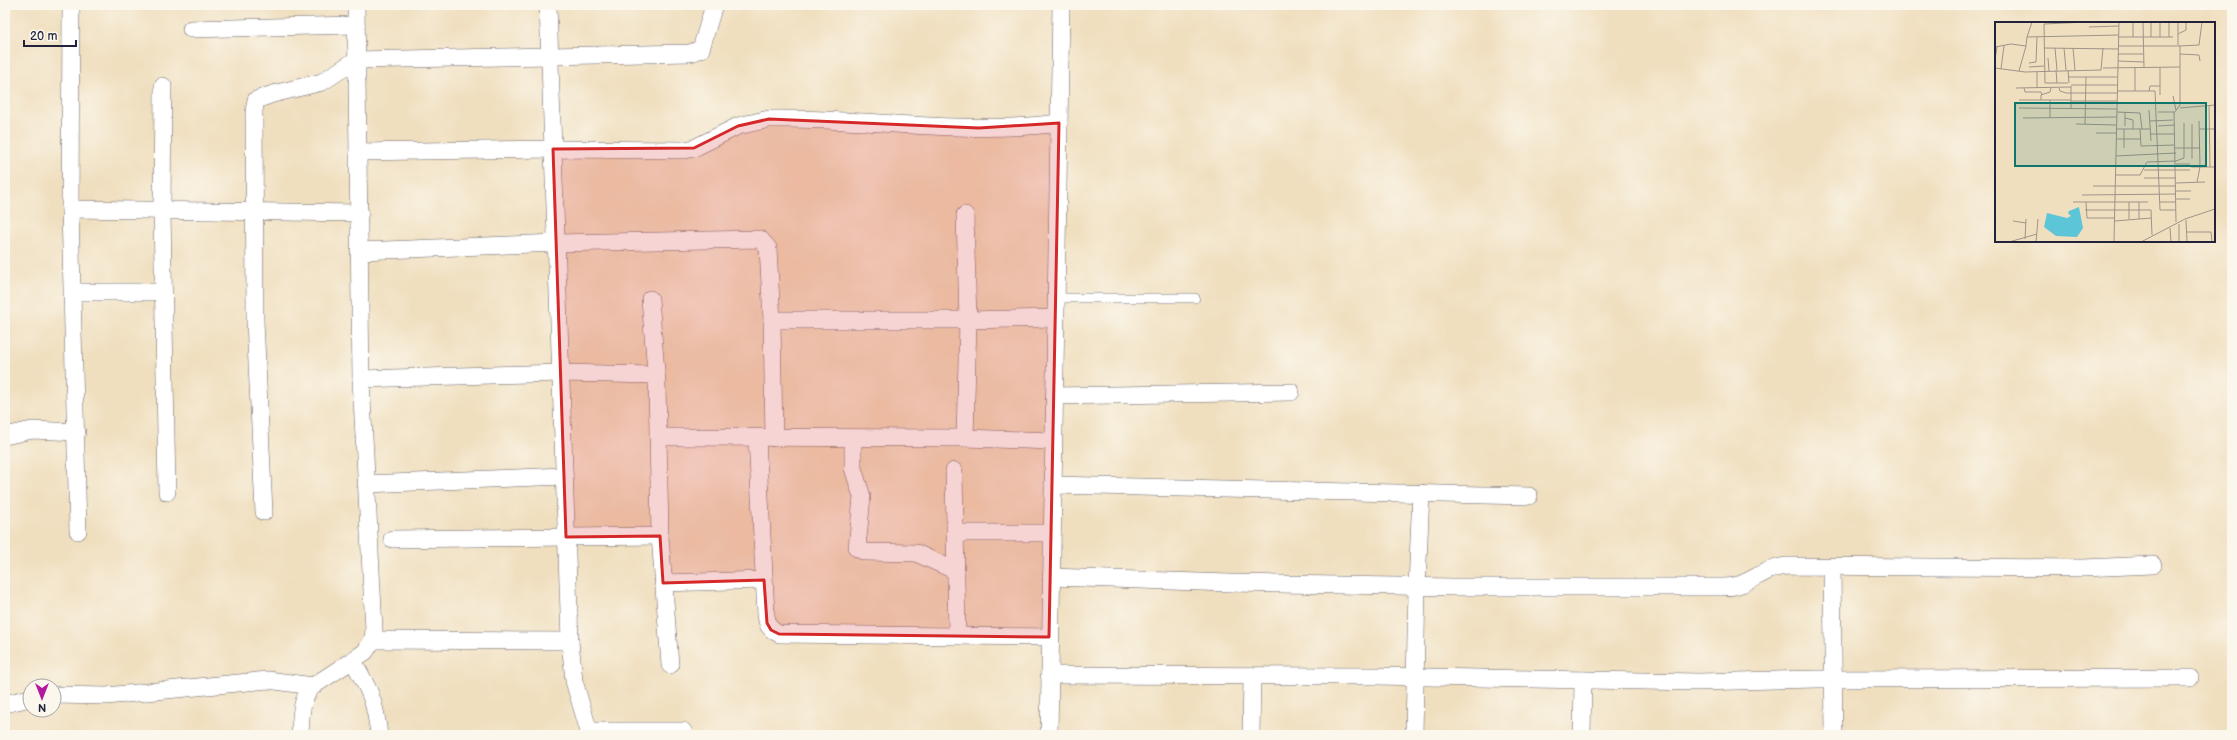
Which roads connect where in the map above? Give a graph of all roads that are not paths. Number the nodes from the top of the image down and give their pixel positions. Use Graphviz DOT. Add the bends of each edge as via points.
graph roads {
  1 [pos="71,5"];
  2 [pos="356,5"];
  3 [pos="548,5"];
  4 [pos="714,5"];
  5 [pos="1061,5"];
  6 [pos="356,25"];
  7 [pos="191,29"];
  8 [pos="550,56"];
  9 [pos="356,60"];
  10 [pos="163,86"];
  11 [pos="1059,123"];
  12 [pos="553,149"];
  13 [pos="358,152"];
  14 [pos="70,209"];
  15 [pos="162,211"];
  16 [pos="255,211"];
  17 [pos="360,213"];
  18 [pos="965,215"];
  19 [pos="555,244"];
  20 [pos="360,251"];
  21 [pos="73,292"];
  22 [pos="163,292"];
  23 [pos="1056,298"];
  24 [pos="1195,298"];
  25 [pos="650,299"];
  26 [pos="1056,318"];
  27 [pos="772,320"];
  28 [pos="968,320"];
  29 [pos="560,373"];
  30 [pos="656,375"];
  31 [pos="361,379"];
  32 [pos="1291,392"];
  33 [pos="1054,396"];
  34 [pos="77,432"];
  35 [pos="5,436"];
  36 [pos="658,437"];
  37 [pos="757,438"];
  38 [pos="774,438"];
  39 [pos="965,438"];
  40 [pos="854,439"];
  41 [pos="1052,441"];
  42 [pos="954,471"];
  43 [pos="564,476"];
  44 [pos="366,484"];
  45 [pos="1053,485"];
  46 [pos="167,492"];
  47 [pos="1421,493"];
  48 [pos="1529,496"];
  49 [pos="264,512"];
  50 [pos="78,530"];
  51 [pos="955,533"];
  52 [pos="1052,533"];
  53 [pos="660,536"];
  54 [pos="566,537"];
  55 [pos="392,539"];
  56 [pos="2153,565"];
  57 [pos="1832,567"];
  58 [pos="956,571"];
  59 [pos="1051,577"];
  60 [pos="764,580"];
  61 [pos="663,584"];
  62 [pos="1416,586"];
  63 [pos="957,635"];
  64 [pos="1049,637"];
  65 [pos="372,640"];
  66 [pos="570,641"];
  67 [pos="353,661"];
  68 [pos="670,665"];
  69 [pos="1049,675"];
  70 [pos="1252,676"];
  71 [pos="1414,676"];
  72 [pos="2190,678"];
  73 [pos="1834,679"];
  74 [pos="1583,680"];
  75 [pos="313,686"];
  76 [pos="62,695"];
  77 [pos="22,700"];
  78 [pos="5,704"];
  79 [pos="683,731"];
  80 [pos="590,733"];
  81 [pos="300,735"];
  82 [pos="379,735"];
  83 [pos="1049,735"];
  84 [pos="1251,735"];
  85 [pos="1414,735"];
  86 [pos="1582,735"];
  87 [pos="1834,735"];
  1 -- 14 [label="street"];
  2 -- 6 [label="street"];
  3 -- 8 [label="street"];
  4 -- 8 [label="street" via="704,41 696,52"];
  5 -- 11 [label="street"];
  6 -- 7 [label="street"];
  6 -- 9 [label="street"];
  8 -- 9 [label="street"];
  8 -- 12 [label="street"];
  9 -- 13 [label="street"];
  9 -- 16 [label="street" via="322,82 256,100"];
  10 -- 15 [label="street"];
  11 -- 12 [label="street" via="979,128 769,119 738,126 694,148"];
  11 -- 23 [label="street"];
  12 -- 13 [label="street"];
  12 -- 19 [label="street"];
  13 -- 17 [label="street"];
  14 -- 15 [label="street"];
  14 -- 21 [label="street"];
  15 -- 16 [label="street"];
  15 -- 22 [label="street"];
  16 -- 17 [label="street"];
  16 -- 49 [label="street" via="255,321"];
  17 -- 20 [label="street"];
  18 -- 28 [label="street"];
  19 -- 20 [label="street"];
  19 -- 27 [label="street" via="760,239 768,248"];
  19 -- 29 [label="street"];
  20 -- 31 [label="street"];
  21 -- 22 [label="street"];
  21 -- 34 [label="street"];
  22 -- 46 [label="street"];
  23 -- 24 [label="lane"];
  23 -- 26 [label="street"];
  25 -- 30 [label="street"];
  26 -- 28 [label="street"];
  26 -- 33 [label="street"];
  27 -- 28 [label="street"];
  27 -- 38 [label="street"];
  28 -- 39 [label="street"];
  29 -- 30 [label="street"];
  29 -- 31 [label="street"];
  29 -- 43 [label="street"];
  30 -- 36 [label="street"];
  31 -- 44 [label="street"];
  32 -- 33 [label="street"];
  33 -- 41 [label="street"];
  34 -- 35 [label="street" via="32,430"];
  34 -- 50 [label="street"];
  36 -- 37 [label="street"];
  36 -- 53 [label="street"];
  37 -- 38 [label="street"];
  37 -- 60 [label="street"];
  38 -- 40 [label="street"];
  39 -- 40 [label="street"];
  39 -- 41 [label="street"];
  40 -- 58 [label="street" via="854,468 862,497 858,548 865,552 916,553"];
  41 -- 45 [label="street"];
  42 -- 51 [label="street"];
  43 -- 44 [label="street"];
  43 -- 54 [label="street"];
  44 -- 65 [label="street" via="372,576"];
  45 -- 47 [label="street"];
  45 -- 52 [label="street"];
  47 -- 48 [label="street"];
  47 -- 62 [label="street"];
  51 -- 52 [label="street"];
  51 -- 58 [label="street"];
  52 -- 59 [label="street"];
  53 -- 54 [label="street"];
  53 -- 61 [label="street"];
  54 -- 55 [label="street"];
  54 -- 66 [label="street"];
  56 -- 57 [label="street" via="2083,568"];
  57 -- 62 [label="street" via="1774,567 1737,587"];
  57 -- 73 [label="street"];
  58 -- 63 [label="street"];
  59 -- 62 [label="street"];
  59 -- 64 [label="street"];
  60 -- 61 [label="street"];
  60 -- 63 [label="street" via="767,623 771,630 779,634"];
  61 -- 68 [label="street"];
  62 -- 71 [label="street"];
  63 -- 64 [label="street"];
  64 -- 69 [label="street"];
  65 -- 66 [label="street"];
  65 -- 67 [label="street" via="365,652"];
  66 -- 80 [label="street" via="574,681"];
  67 -- 75 [label="street"];
  67 -- 82 [label="street" via="370,690"];
  69 -- 70 [label="street"];
  69 -- 83 [label="street"];
  70 -- 71 [label="street"];
  70 -- 84 [label="street"];
  71 -- 74 [label="street"];
  71 -- 85 [label="street"];
  72 -- 73 [label="street"];
  73 -- 74 [label="street" via="1699,682"];
  73 -- 87 [label="street"];
  74 -- 86 [label="street"];
  75 -- 76 [label="street" via="268,680 113,695"];
  75 -- 81 [label="street" via="304,700"];
  77 -- 78 [label="street"];
  79 -- 80 [label="street"];
}
